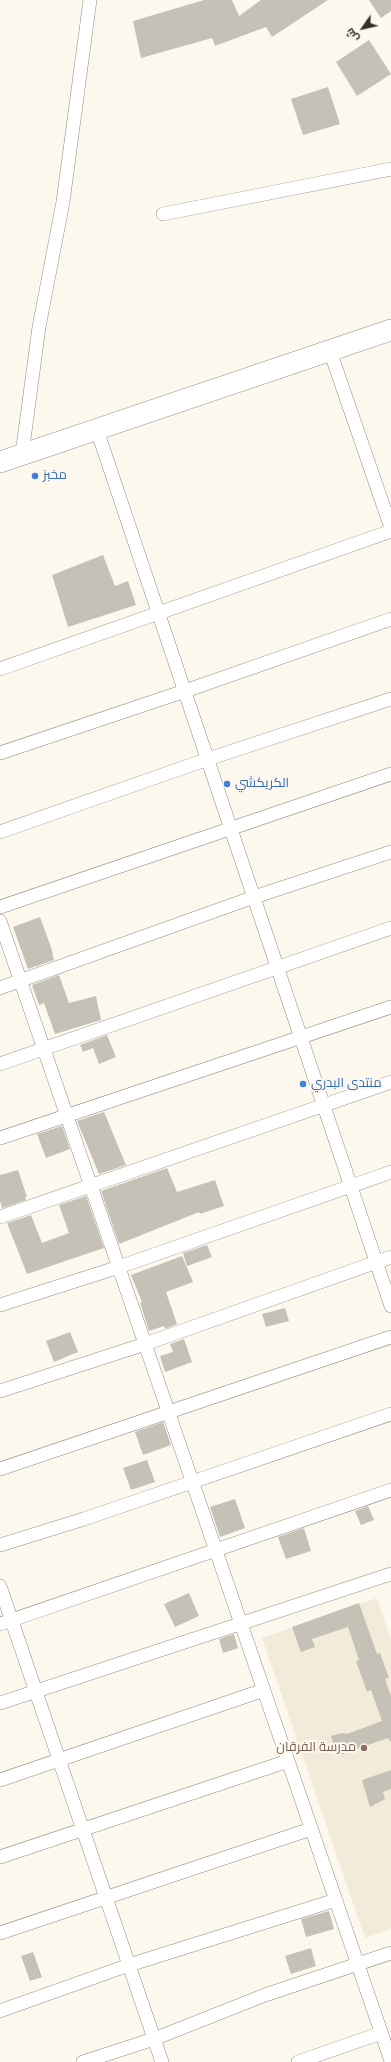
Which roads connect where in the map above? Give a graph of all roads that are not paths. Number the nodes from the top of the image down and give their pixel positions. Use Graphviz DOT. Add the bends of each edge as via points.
graph roads {
  1 [pos="92,0"];
  2 [pos="391,169"];
  3 [pos="163,214"];
  4 [pos="391,330"];
  5 [pos="330,351"];
  6 [pos="97,430"];
  7 [pos="22,454"];
  8 [pos="0,462"];
  9 [pos="391,530"];
  10 [pos="159,613"];
  11 [pos="391,619"];
  12 [pos="0,669"];
  13 [pos="185,691"];
  14 [pos="391,699"];
  15 [pos="0,753"];
  16 [pos="208,759"];
  17 [pos="391,774"];
  18 [pos="231,828"];
  19 [pos="0,832"];
  20 [pos="391,852"];
  21 [pos="254,896"];
  22 [pos="0,907"];
  23 [pos="0,921"];
  24 [pos="391,928"];
  25 [pos="278,968"];
  26 [pos="20,981"];
  27 [pos="0,988"];
  28 [pos="391,1007"];
  29 [pos="301,1037"];
  30 [pos="44,1049"];
  31 [pos="0,1064"];
  32 [pos="391,1082"];
  33 [pos="324,1105"];
  34 [pos="66,1115"];
  35 [pos="0,1138"];
  36 [pos="391,1172"];
  37 [pos="91,1186"];
  38 [pos="351,1186"];
  39 [pos="0,1217"];
  40 [pos="391,1257"];
  41 [pos="376,1262"];
  42 [pos="118,1267"];
  43 [pos="0,1305"];
  44 [pos="391,1306"];
  45 [pos="391,1337"];
  46 [pos="145,1344"];
  47 [pos="0,1392"];
  48 [pos="168,1412"];
  49 [pos="391,1414"];
  50 [pos="0,1469"];
  51 [pos="192,1482"];
  52 [pos="391,1490"];
  53 [pos="0,1545"];
  54 [pos="216,1550"];
  55 [pos="391,1574"];
  56 [pos="0,1586"];
  57 [pos="6,1622"];
  58 [pos="241,1624"];
  59 [pos="264,1690"];
  60 [pos="36,1691"];
  61 [pos="0,1703"];
  62 [pos="60,1760"];
  63 [pos="288,1761"];
  64 [pos="0,1780"];
  65 [pos="83,1829"];
  66 [pos="311,1829"];
  67 [pos="0,1857"];
  68 [pos="106,1897"];
  69 [pos="336,1900"];
  70 [pos="0,1932"];
  71 [pos="391,1953"];
  72 [pos="129,1965"];
  73 [pos="358,1965"];
  74 [pos="0,2011"];
  75 [pos="381,2033"];
  76 [pos="154,2039"];
  77 [pos="391,2061"];
  78 [pos="83,2062"];
  79 [pos="162,2062"];
  80 [pos="298,2062"];
  1 -- 7 [label="street" via="63,202 39,327"];
  2 -- 3 [label="street"];
  4 -- 5 [label="main road"];
  5 -- 6 [label="main road"];
  5 -- 9 [label="street"];
  6 -- 7 [label="main road"];
  6 -- 10 [label="street"];
  7 -- 8 [label="main road"];
  9 -- 10 [label="street"];
  10 -- 12 [label="street"];
  10 -- 13 [label="street"];
  11 -- 13 [label="street"];
  13 -- 15 [label="street"];
  13 -- 16 [label="street"];
  14 -- 16 [label="street"];
  16 -- 18 [label="street"];
  16 -- 19 [label="street"];
  17 -- 18 [label="street"];
  18 -- 21 [label="street"];
  18 -- 22 [label="street"];
  20 -- 21 [label="street"];
  21 -- 25 [label="street"];
  21 -- 26 [label="street"];
  23 -- 26 [label="street"];
  24 -- 25 [label="street"];
  25 -- 29 [label="street"];
  25 -- 30 [label="street"];
  26 -- 27 [label="street"];
  26 -- 30 [label="street"];
  28 -- 29 [label="street"];
  29 -- 33 [label="street"];
  29 -- 34 [label="street"];
  30 -- 31 [label="street"];
  30 -- 34 [label="street"];
  32 -- 33 [label="street"];
  33 -- 37 [label="street"];
  33 -- 38 [label="street"];
  34 -- 35 [label="street"];
  34 -- 37 [label="street"];
  36 -- 38 [label="street"];
  37 -- 39 [label="street"];
  37 -- 42 [label="street"];
  38 -- 41 [label="street"];
  38 -- 42 [label="street"];
  40 -- 41 [label="street"];
  41 -- 44 [label="street"];
  41 -- 46 [label="street"];
  42 -- 43 [label="street"];
  42 -- 46 [label="street"];
  45 -- 48 [label="street"];
  46 -- 47 [label="street"];
  46 -- 48 [label="street"];
  48 -- 50 [label="street"];
  48 -- 51 [label="street"];
  49 -- 51 [label="street"];
  51 -- 53 [label="street"];
  51 -- 54 [label="street"];
  52 -- 54 [label="street"];
  54 -- 57 [label="street"];
  54 -- 58 [label="street"];
  55 -- 58 [label="street"];
  56 -- 57 [label="street"];
  57 -- 60 [label="street"];
  58 -- 59 [label="street"];
  58 -- 60 [label="street"];
  59 -- 62 [label="street"];
  59 -- 63 [label="street"];
  60 -- 61 [label="street"];
  60 -- 62 [label="street"];
  62 -- 64 [label="street"];
  62 -- 65 [label="street"];
  63 -- 65 [label="street"];
  63 -- 66 [label="street"];
  65 -- 67 [label="street"];
  65 -- 68 [label="street"];
  66 -- 68 [label="street"];
  66 -- 69 [label="street"];
  68 -- 70 [label="street"];
  68 -- 72 [label="street"];
  69 -- 72 [label="street"];
  69 -- 73 [label="street"];
  71 -- 73 [label="street"];
  72 -- 74 [label="street"];
  72 -- 76 [label="street"];
  73 -- 75 [label="street"];
  73 -- 76 [label="street" via="265,1995"];
  75 -- 77 [label="street"];
  75 -- 80 [label="street"];
  76 -- 78 [label="street"];
  76 -- 79 [label="street"];
}
